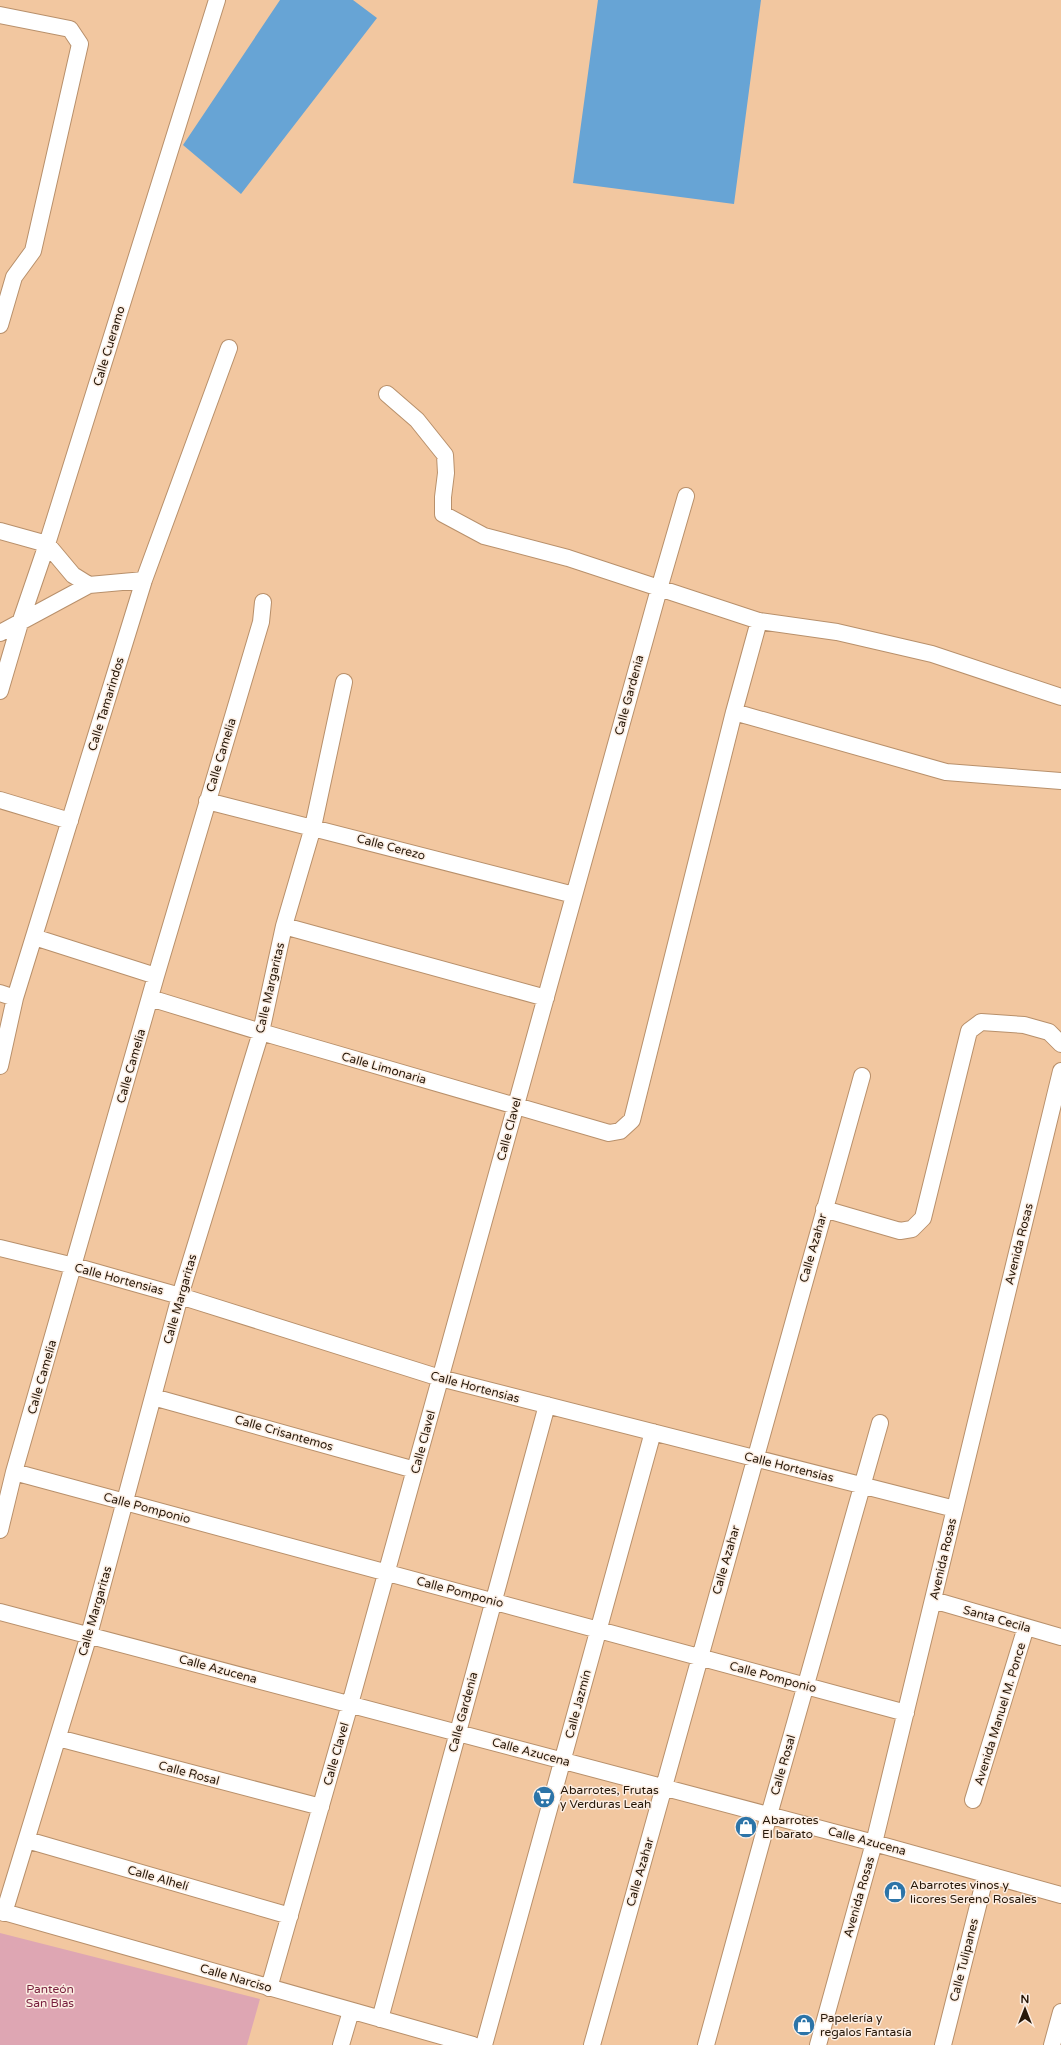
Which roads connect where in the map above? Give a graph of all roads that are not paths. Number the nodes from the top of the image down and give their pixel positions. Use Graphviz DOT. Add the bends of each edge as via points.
graph roads {
  1 [pos="217,0"];
  2 [pos="0,15"];
  3 [pos="0,325"];
  4 [pos="229,348"];
  5 [pos="387,394"];
  6 [pos="686,496"];
  7 [pos="0,531"];
  8 [pos="47,544"];
  9 [pos="144,580"];
  10 [pos="89,585"];
  11 [pos="658,589"];
  12 [pos="263,602"];
  13 [pos="759,620"];
  14 [pos="20,623"];
  15 [pos="0,633"];
  16 [pos="344,682"];
  17 [pos="0,691"];
  18 [pos="1061,697"];
  19 [pos="734,712"];
  20 [pos="1061,781"];
  21 [pos="0,800"];
  22 [pos="207,801"];
  23 [pos="70,821"];
  24 [pos="313,827"];
  25 [pos="574,895"];
  26 [pos="284,926"];
  27 [pos="34,937"];
  28 [pos="156,976"];
  29 [pos="0,993"];
  30 [pos="15,998"];
  31 [pos="150,998"];
  32 [pos="546,998"];
  33 [pos="260,1032"];
  34 [pos="1061,1044"];
  35 [pos="0,1066"];
  36 [pos="1061,1071"];
  37 [pos="862,1076"];
  38 [pos="516,1106"];
  39 [pos="824,1209"];
  40 [pos="0,1248"];
  41 [pos="74,1266"];
  42 [pos="180,1296"];
  43 [pos="440,1378"];
  44 [pos="153,1397"];
  45 [pos="547,1406"];
  46 [pos="880,1423"];
  47 [pos="653,1432"];
  48 [pos="755,1458"];
  49 [pos="415,1470"];
  50 [pos="14,1472"];
  51 [pos="862,1485"];
  52 [pos="125,1502"];
  53 [pos="955,1509"];
  54 [pos="0,1530"];
  55 [pos="386,1573"];
  56 [pos="933,1600"];
  57 [pos="494,1601"];
  58 [pos="0,1612"];
  59 [pos="1026,1627"];
  60 [pos="598,1630"];
  61 [pos="89,1635"];
  62 [pos="1061,1637"];
  63 [pos="700,1657"];
  64 [pos="805,1686"];
  65 [pos="350,1704"];
  66 [pos="906,1713"];
  67 [pos="458,1732"];
  68 [pos="58,1738"];
  69 [pos="563,1760"];
  70 [pos="663,1787"];
  71 [pos="973,1800"];
  72 [pos="321,1807"];
  73 [pos="769,1815"];
  74 [pos="27,1840"];
  75 [pos="874,1843"];
  76 [pos="986,1874"];
  77 [pos="1061,1895"];
  78 [pos="2,1912"];
  79 [pos="290,1916"];
  80 [pos="269,1988"];
  81 [pos="351,2010"];
  82 [pos="1061,2012"];
  83 [pos="380,2019"];
  84 [pos="341,2045"];
  85 [pos="474,2045"];
  86 [pos="592,2045"];
  87 [pos="706,2045"];
  88 [pos="818,2045"];
  89 [pos="943,2045"];
  90 [pos="1052,2045"];
  1 -- 8 [label="street, Calle Cueramo"];
  2 -- 3 [label="street" via="70,29 80,44 33,251 14,277"];
  4 -- 9 [label="street, Calle Tamarindos"];
  5 -- 11 [label="street" via="417,420 445,455 443,514 484,536 568,558"];
  6 -- 11 [label="street, Calle Gardenia"];
  7 -- 8 [label="street"];
  8 -- 10 [label="street" via="73,575"];
  8 -- 14 [label="street, Calle Cueramo"];
  9 -- 10 [label="street"];
  9 -- 23 [label="street, Calle Tamarindos"];
  10 -- 14 [label="street"];
  11 -- 13 [label="street"];
  11 -- 25 [label="street, Calle Gardenia"];
  12 -- 22 [label="street, Calle Camelia" via="261,622"];
  13 -- 18 [label="street" via="837,632 932,654"];
  13 -- 19 [label="street"];
  14 -- 15 [label="street"];
  14 -- 17 [label="street, Calle Cueramo"];
  16 -- 24 [label="street, Calle Margaritas"];
  19 -- 20 [label="street" via="946,772"];
  19 -- 38 [label="street, Calle Limonaria" via="632,1120 620,1131 609,1132"];
  21 -- 23 [label="street"];
  22 -- 24 [label="street, Calle Cerezo"];
  22 -- 28 [label="street, Calle Camelia"];
  23 -- 27 [label="street, Calle Tamarindos"];
  24 -- 25 [label="street, Calle Cerezo"];
  24 -- 26 [label="street, Calle Margaritas"];
  25 -- 32 [label="street, Calle Clavel"];
  26 -- 32 [label="street"];
  26 -- 33 [label="street, Calle Margaritas"];
  27 -- 28 [label="street"];
  27 -- 30 [label="street, Calle Tamarindos"];
  28 -- 31 [label="street, Calle Camelia"];
  29 -- 30 [label="street"];
  30 -- 35 [label="street, Calle Tamarindos"];
  31 -- 33 [label="street, Calle Limonaria"];
  31 -- 41 [label="street, Calle Camelia"];
  32 -- 38 [label="street, Calle Clavel"];
  33 -- 38 [label="street, Calle Limonaria"];
  33 -- 42 [label="street, Calle Margaritas"];
  34 -- 39 [label="street" via="1048,1032 1024,1025 981,1022 969,1031 923,1218 912,1229 900,1231"];
  36 -- 53 [label="street, Avenida Rosas"];
  37 -- 39 [label="street, Calle Azahar"];
  38 -- 43 [label="street, Calle Clavel"];
  39 -- 48 [label="street, Calle Azahar"];
  40 -- 41 [label="street, Calle Hortensias"];
  41 -- 42 [label="street, Calle Hortensias"];
  41 -- 50 [label="street, Calle Camelia"];
  42 -- 43 [label="street, Calle Hortensias"];
  42 -- 44 [label="street, Calle Margaritas"];
  43 -- 45 [label="street, Calle Hortensias"];
  43 -- 49 [label="street, Calle Clavel"];
  44 -- 49 [label="street, Calle Crisantemos"];
  44 -- 52 [label="street, Calle Margaritas"];
  45 -- 47 [label="street, Calle Hortensias"];
  45 -- 57 [label="street, Calle Gardenia"];
  46 -- 51 [label="street, Calle Rosal"];
  47 -- 48 [label="street, Calle Hortensias"];
  47 -- 60 [label="street, Calle Jazmín"];
  48 -- 51 [label="street, Calle Hortensias"];
  48 -- 63 [label="street, Calle Azahar"];
  49 -- 55 [label="street, Calle Clavel"];
  50 -- 52 [label="street, Calle Pomponio"];
  50 -- 54 [label="street, Calle Camelia"];
  51 -- 53 [label="street, Calle Hortensias"];
  51 -- 64 [label="street, Calle Rosal"];
  52 -- 55 [label="street, Calle Pomponio"];
  52 -- 61 [label="street, Calle Margaritas"];
  53 -- 56 [label="street, Avenida Rosas"];
  55 -- 57 [label="street, Calle Pomponio"];
  55 -- 65 [label="street, Calle Clavel"];
  56 -- 59 [label="street, Santa Cecila"];
  56 -- 66 [label="street, Avenida Rosas"];
  57 -- 60 [label="street, Calle Pomponio"];
  57 -- 67 [label="street, Calle Gardenia"];
  58 -- 61 [label="street, Calle Azucena"];
  59 -- 62 [label="street, Santa Cecila"];
  59 -- 71 [label="street, Avenida Manuel M. Ponce"];
  60 -- 63 [label="street, Calle Pomponio"];
  60 -- 69 [label="street, Calle Jazmín"];
  61 -- 65 [label="street, Calle Azucena"];
  61 -- 68 [label="street, Calle Margaritas"];
  63 -- 64 [label="street, Calle Pomponio"];
  63 -- 70 [label="street, Calle Azahar"];
  64 -- 66 [label="street, Calle Pomponio"];
  64 -- 73 [label="street, Calle Rosal"];
  65 -- 67 [label="street, Calle Azucena"];
  65 -- 72 [label="street, Calle Clavel"];
  66 -- 75 [label="street, Avenida Rosas"];
  67 -- 69 [label="street, Calle Azucena"];
  67 -- 83 [label="street, Calle Gardenia"];
  68 -- 72 [label="street, Calle Rosal"];
  68 -- 74 [label="street, Calle Margaritas"];
  69 -- 70 [label="street, Calle Azucena"];
  69 -- 85 [label="street, Calle Jazmín"];
  70 -- 73 [label="street, Calle Azucena"];
  70 -- 86 [label="street, Calle Azahar"];
  72 -- 79 [label="street, Calle Clavel"];
  73 -- 75 [label="street, Calle Azucena"];
  73 -- 87 [label="street, Calle Rosal"];
  74 -- 78 [label="street, Calle Margaritas"];
  74 -- 79 [label="street, Calle Alhelí"];
  75 -- 76 [label="street, Calle Azucena"];
  75 -- 88 [label="street, Avenida Rosas"];
  76 -- 77 [label="street, Calle Azucena"];
  76 -- 89 [label="street, Calle Tulipanes"];
  78 -- 80 [label="street, Calle Narciso"];
  79 -- 80 [label="street, Calle Clavel"];
  80 -- 81 [label="street, Calle Narciso"];
  81 -- 83 [label="street, Calle Narciso"];
  81 -- 84 [label="street"];
  82 -- 90 [label="street"];
  83 -- 85 [label="street, Calle Narciso"];
}
